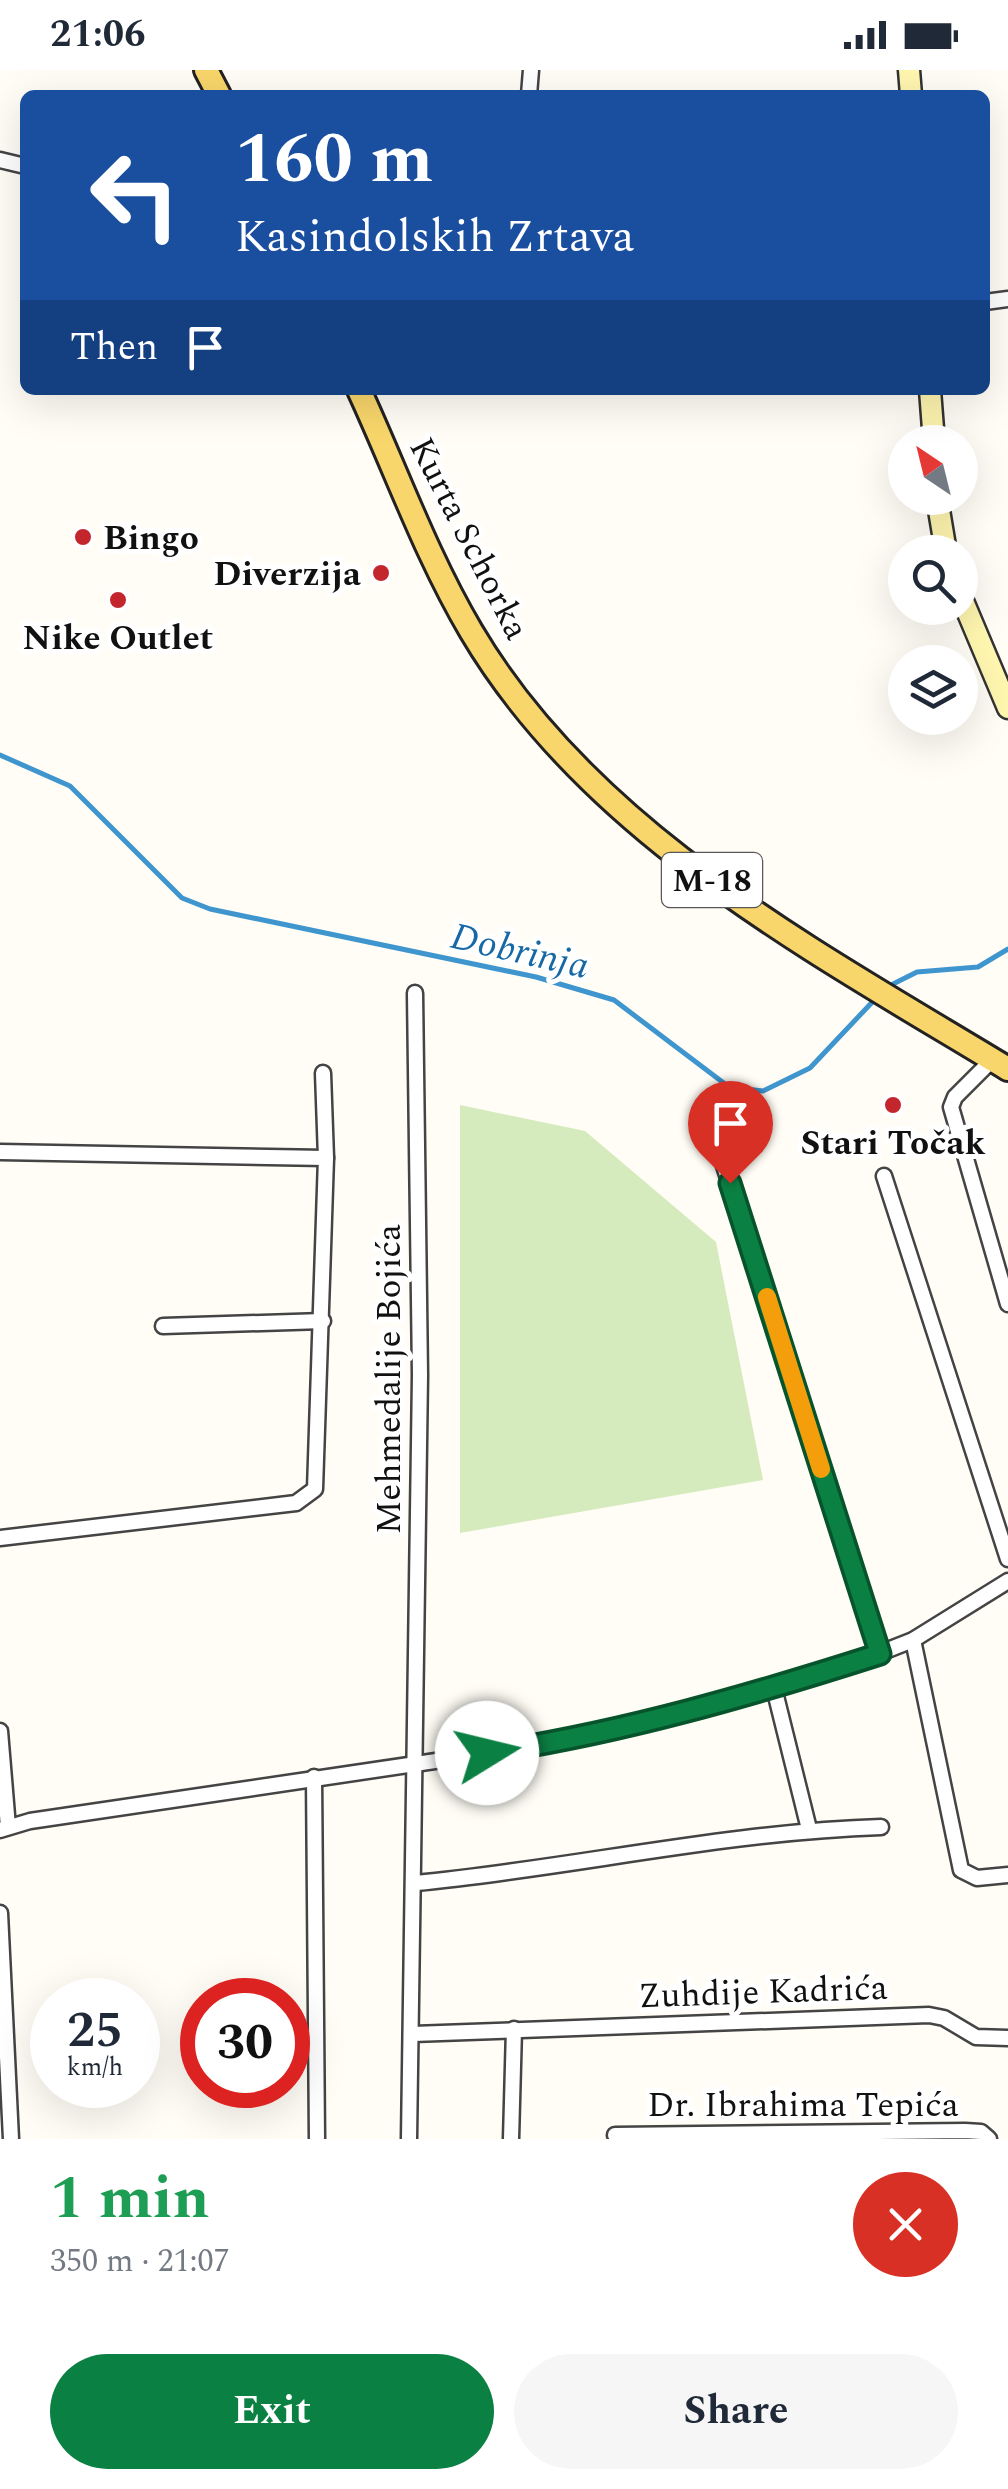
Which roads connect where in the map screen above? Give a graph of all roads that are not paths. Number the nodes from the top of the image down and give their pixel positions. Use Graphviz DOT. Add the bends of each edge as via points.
graph roads {
  1 [pos="361,395"];
  2 [pos="930,395"];
  3 [pos="933,425"];
  4 [pos="973,625"];
  5 [pos="1008,708"];
  6 [pos="416,993"];
  7 [pos="1000,1064"];
  8 [pos="322,1073"];
  9 [pos="718,1147"];
  10 [pos="0,1152"];
  11 [pos="326,1158"];
  12 [pos="884,1176"];
  13 [pos="1008,1304"];
  14 [pos="323,1321"];
  15 [pos="163,1326"];
  16 [pos="0,1538"];
  17 [pos="1008,1560"];
  18 [pos="1008,1580"];
  19 [pos="912,1640"];
  20 [pos="880,1654"];
  21 [pos="774,1688"];
  22 [pos="0,1731"];
  23 [pos="417,1764"];
  24 [pos="314,1777"];
  25 [pos="880,1827"];
  26 [pos="4,1828"];
  27 [pos="809,1829"];
  28 [pos="1008,1876"];
  29 [pos="416,1883"];
  30 [pos="0,1913"];
  31 [pos="514,2029"];
  32 [pos="413,2034"];
  33 [pos="1008,2038"];
  34 [pos="615,2135"];
  35 [pos="11,2139"];
  36 [pos="317,2139"];
  37 [pos="409,2139"];
  38 [pos="510,2139"];
  39 [pos="988,2139"];
  1 -- 7 [label="main road, Kurta Schorka / M-18" via="471,631 532,717 688,862"];
  2 -- 3 [label="street"];
  4 -- 5 [label="street"];
  6 -- 23 [label="street, Mehmedalije Bojića"];
  7 -- 13 [label="street" via="951,1107"];
  8 -- 11 [label="street, Mehmedalije Bojića"];
  9 -- 20 [label="street"];
  10 -- 11 [label="street"];
  11 -- 14 [label="street, Mehmedalije Bojića"];
  12 -- 17 [label="street"];
  14 -- 15 [label="street, Mehmedalije Bojića"];
  14 -- 16 [label="street, Mehmedalije Bojića" via="319,1481 308,1497"];
  18 -- 19 [label="street"];
  19 -- 20 [label="street"];
  19 -- 28 [label="street" via="961,1870 977,1878"];
  20 -- 21 [label="street"];
  21 -- 23 [label="street" via="557,1742"];
  21 -- 27 [label="street"];
  22 -- 26 [label="street"];
  23 -- 24 [label="street"];
  23 -- 29 [label="street"];
  24 -- 26 [label="street"];
  24 -- 36 [label="street"];
  25 -- 27 [label="street"];
  27 -- 29 [label="street" via="535,1872"];
  29 -- 32 [label="street"];
  30 -- 35 [label="street"];
  31 -- 32 [label="street, Zuhdije Kadrića"];
  31 -- 33 [label="street, Zuhdije Kadrića" via="929,2015 976,2037"];
  31 -- 38 [label="street"];
  32 -- 37 [label="street"];
  34 -- 39 [label="street, Dr. Ibrahima Tepića" via="981,2132"];
}
